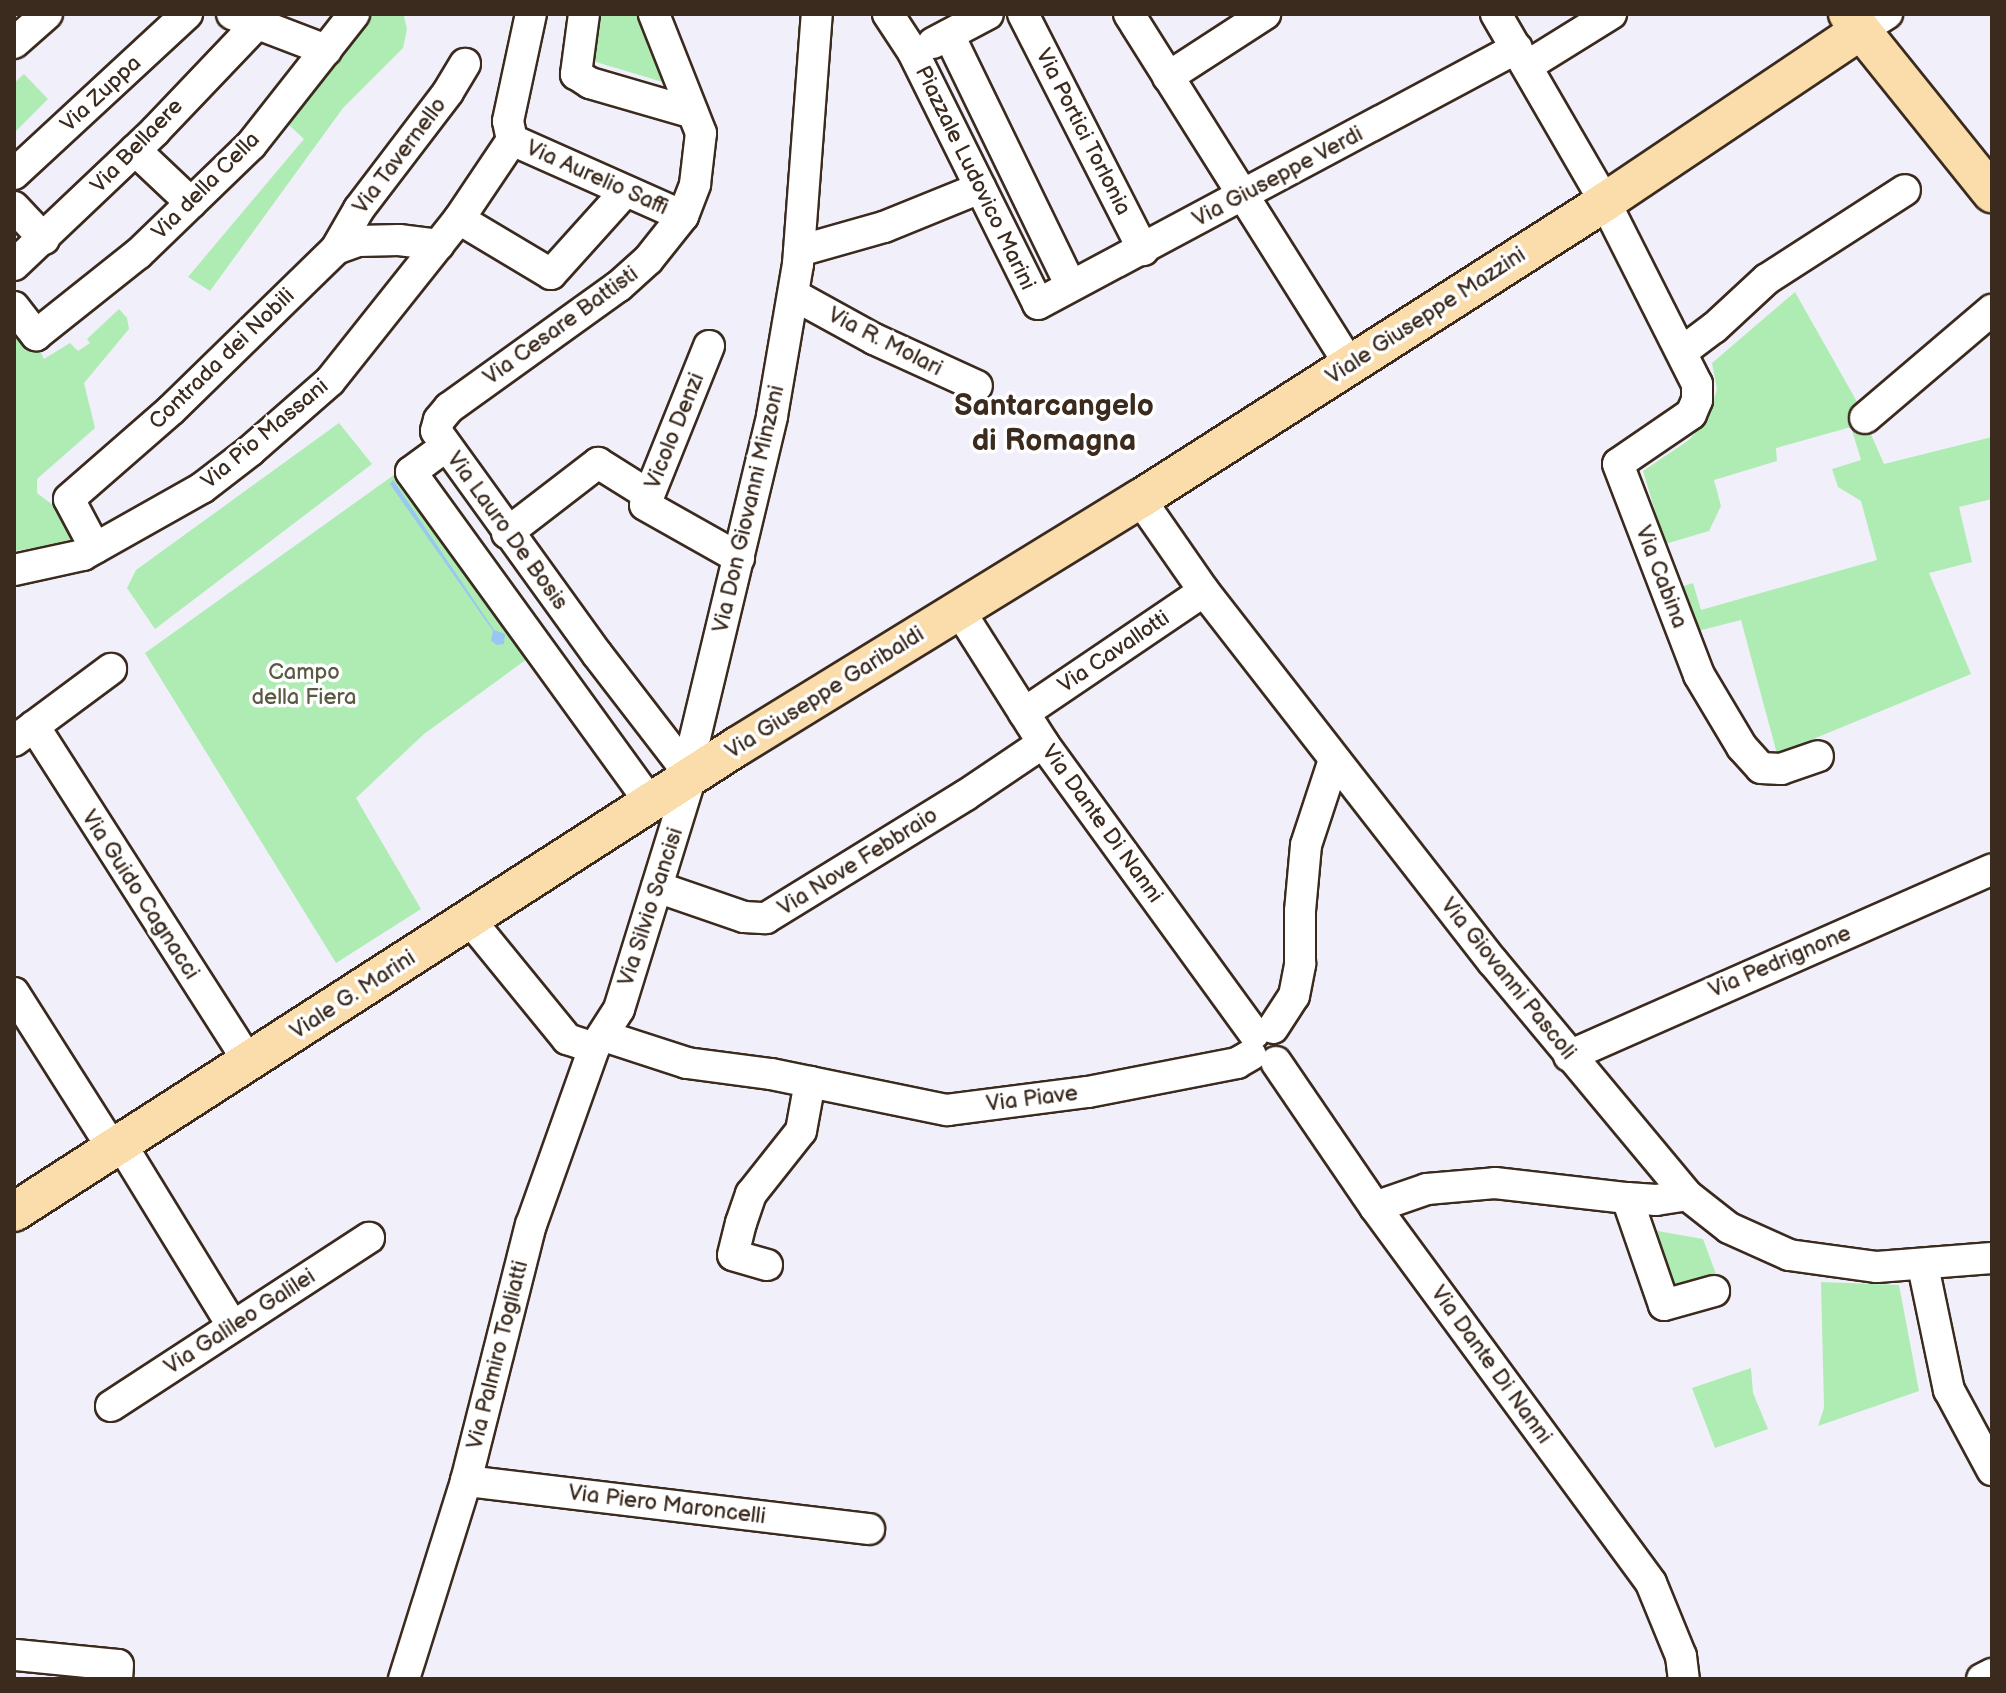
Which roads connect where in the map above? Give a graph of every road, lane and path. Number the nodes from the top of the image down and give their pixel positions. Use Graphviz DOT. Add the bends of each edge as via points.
graph roads {
  1 [pos="47,14"];
  2 [pos="187,14"];
  3 [pos="354,14"];
  4 [pos="531,14"];
  5 [pos="584,14"];
  6 [pos="654,14"];
  7 [pos="817,14"];
  8 [pos="888,14"];
  9 [pos="988,14"];
  10 [pos="1023,14"];
  11 [pos="1129,14"];
  12 [pos="1265,14"];
  13 [pos="1496,14"];
  14 [pos="1611,14"];
  15 [pos="244,19"];
  16 [pos="1865,19"];
  17 [pos="949,35"];
  18 [pos="14,43"];
  19 [pos="326,50"];
  20 [pos="913,52"];
  21 [pos="1522,57"];
  22 [pos="465,64"];
  23 [pos="1168,77"];
  24 [pos="693,113"];
  25 [pos="512,140"];
  26 [pos="135,150"];
  27 [pos="14,174"];
  28 [pos="980,188"];
  29 [pos="1905,190"];
  30 [pos="624,193"];
  31 [pos="1992,193"];
  32 [pos="1243,197"];
  33 [pos="1605,202"];
  34 [pos="191,203"];
  35 [pos="14,207"];
  36 [pos="683,216"];
  37 [pos="459,219"];
  38 [pos="44,239"];
  39 [pos="439,245"];
  40 [pos="336,249"];
  41 [pos="1143,250"];
  42 [pos="799,251"];
  43 [pos="14,265"];
  44 [pos="1065,274"];
  45 [pos="794,295"];
  46 [pos="1038,304"];
  47 [pos="1992,310"];
  48 [pos="23,328"];
  49 [pos="709,346"];
  50 [pos="1683,351"];
  51 [pos="1350,365"];
  52 [pos="977,386"];
  53 [pos="1865,418"];
  54 [pos="440,439"];
  55 [pos="649,495"];
  56 [pos="1140,499"];
  57 [pos="507,533"];
  58 [pos="95,548"];
  59 [pos="739,558"];
  60 [pos="14,570"];
  61 [pos="1204,591"];
  62 [pos="959,610"];
  63 [pos="580,631"];
  64 [pos="544,654"];
  65 [pos="111,669"];
  66 [pos="1024,713"];
  67 [pos="24,734"];
  68 [pos="1043,743"];
  69 [pos="1818,756"];
  70 [pos="1334,760"];
  71 [pos="685,767"];
  72 [pos="651,803"];
  73 [pos="1992,869"];
  74 [pos="657,887"];
  75 [pos="470,920"];
  76 [pos="14,993"];
  77 [pos="599,1042"];
  78 [pos="1264,1044"];
  79 [pos="1569,1056"];
  80 [pos="249,1062"];
  81 [pos="810,1082"];
  82 [pos="117,1146"];
  83 [pos="1687,1195"];
  84 [pos="1627,1198"];
  85 [pos="1375,1207"];
  86 [pos="14,1212"];
  87 [pos="369,1238"];
  88 [pos="1992,1258"];
  89 [pos="767,1265"];
  90 [pos="1923,1266"];
  91 [pos="1714,1291"];
  92 [pos="232,1325"];
  93 [pos="111,1406"];
  94 [pos="1992,1470"];
  95 [pos="466,1481"];
  96 [pos="869,1529"];
  97 [pos="16,1655"];
  98 [pos="1992,1674"];
  99 [pos="117,1679"];
  100 [pos="404,1679"];
  101 [pos="1684,1679"];
  102 [pos="1982,1679"];
  1 -- 18 [label="street"];
  2 -- 27 [label="street, Via Zuppa"];
  3 -- 19 [label="street, Via della Cella"];
  4 -- 25 [label="street" via="508,121"];
  5 -- 24 [label="street" via="576,74 590,83"];
  6 -- 24 [label="street"];
  7 -- 42 [label="street, Via Don Giovanni Minzoni"];
  8 -- 20 [label="street, Piazzale Ludovico Marini"];
  9 -- 17 [label="street"];
  10 -- 41 [label="street, Via Portici Torlonia"];
  11 -- 23 [label="street"];
  12 -- 23 [label="street"];
  13 -- 21 [label="street, Via Cabina"];
  14 -- 21 [label="street, Via Giuseppe Verdi"];
  15 -- 19 [label="street"];
  15 -- 26 [label="street, Via Bellaere"];
  16 -- 31 [label="main road"];
  16 -- 33 [label="main road, Viale Giuseppe Mazzini"];
  17 -- 20 [label="street"];
  17 -- 44 [label="street, Piazzale Ludovico Marini"];
  19 -- 34 [label="street, Via della Cella" via="251,145"];
  20 -- 28 [label="street, Piazzale Ludovico Marini"];
  21 -- 32 [label="street, Via Giuseppe Verdi"];
  21 -- 33 [label="street, Via Cabina"];
  22 -- 40 [label="street, Via Tavernello" via="359,209"];
  23 -- 32 [label="street"];
  24 -- 36 [label="street" via="701,133 695,184"];
  25 -- 30 [label="street, Via Aurelio Saffi"];
  25 -- 37 [label="street, Via Pio Massani"];
  26 -- 34 [label="street"];
  26 -- 38 [label="street, Via Bellaere"];
  28 -- 42 [label="street" via="884,227"];
  28 -- 46 [label="street, Piazzale Ludovico Marini"];
  29 -- 50 [label="street" via="1767,279"];
  30 -- 36 [label="street, Via Aurelio Saffi"];
  30 -- 37 [label="street" via="551,274"];
  32 -- 41 [label="street, Via Giuseppe Verdi"];
  32 -- 51 [label="street"];
  33 -- 50 [label="street, Via Cabina"];
  33 -- 51 [label="main road, Viale Giuseppe Mazzini"];
  34 -- 48 [label="street, Via della Cella" via="138,254"];
  35 -- 38 [label="street"];
  36 -- 54 [label="street, Via Cesare Battisti" via="639,269 449,408 439,420"];
  37 -- 39 [label="street, Via Pio Massani"];
  38 -- 43 [label="street, Via Bellaere"];
  39 -- 40 [label="street" via="358,241"];
  39 -- 58 [label="street, Via Pio Massani" via="330,381 202,488"];
  40 -- 58 [label="street, Contrada dei Nobili" via="171,410 69,499"];
  41 -- 46 [label="street, Via Giuseppe Verdi"];
  42 -- 45 [label="street, Via Don Giovanni Minzoni"];
  45 -- 52 [label="street, Via R. Molari"];
  45 -- 59 [label="street, Via Don Giovanni Minzoni"];
  47 -- 53 [label="street"];
  49 -- 55 [label="street, Vicolo Denzi"];
  50 -- 69 [label="street, Via Cabina" via="1697,384 1691,414 1618,464 1699,675 1742,747 1761,768 1781,769"];
  51 -- 56 [label="main road, Viale Giuseppe Mazzini"];
  54 -- 57 [label="street, Via Lauro De Bosis"];
  54 -- 64 [label="street, Via Cesare Battisti" via="411,472"];
  55 -- 57 [label="street" via="598,463"];
  55 -- 59 [label="street, Vicolo Denzi" via="645,505"];
  56 -- 61 [label="street, Via Giovanni Pascoli"];
  56 -- 62 [label="main road, Viale Giuseppe Mazzini"];
  57 -- 63 [label="street, Via Lauro De Bosis"];
  58 -- 60 [label="street, Via Pio Massani"];
  59 -- 71 [label="street, Via Don Giovanni Minzoni"];
  61 -- 66 [label="street, Via Cavallotti"];
  61 -- 70 [label="street, Via Giovanni Pascoli"];
  62 -- 66 [label="street, Via Dante Di Nanni"];
  62 -- 71 [label="main road, Via Giuseppe Garibaldi"];
  63 -- 64 [label="street"];
  63 -- 71 [label="street, Via Lauro De Bosis"];
  64 -- 72 [label="street"];
  65 -- 67 [label="street"];
  66 -- 68 [label="street, Via Dante Di Nanni"];
  67 -- 80 [label="street, Via Guido Cagnacci"];
  68 -- 74 [label="street, Via Nove Febbraio" via="766,918 744,917"];
  68 -- 78 [label="street, Via Dante Di Nanni"];
  70 -- 78 [label="street" via="1306,845 1294,996"];
  70 -- 79 [label="street, Via Giovanni Pascoli"];
  71 -- 72 [label="main road, Viale G. Marini"];
  71 -- 74 [label="street, Via Silvio Sancisi"];
  72 -- 75 [label="main road, Viale G. Marini"];
  73 -- 79 [label="street, Via Pedrignone"];
  74 -- 77 [label="street, Via Silvio Sancisi" via="619,1009"];
  75 -- 77 [label="street, Via Piave" via="567,1039"];
  75 -- 80 [label="main road, Viale G. Marini"];
  76 -- 82 [label="street"];
  77 -- 81 [label="street, Via Piave" via="687,1063"];
  77 -- 95 [label="street, Via Palmiro Togliatti" via="531,1225"];
  78 -- 81 [label="street, Via Piave" via="1237,1063 1099,1090 947,1110"];
  78 -- 85 [label="street, Via Dante Di Nanni"];
  79 -- 83 [label="street, Via Giovanni Pascoli"];
  80 -- 82 [label="main road, Viale G. Marini"];
  81 -- 89 [label="street" via="801,1131 751,1194 733,1255"];
  82 -- 86 [label="main road, Viale G. Marini"];
  82 -- 92 [label="street"];
  83 -- 84 [label="street"];
  83 -- 90 [label="street, Via Giovanni Pascoli" via="1729,1228 1789,1255 1877,1267"];
  84 -- 85 [label="street" via="1495,1183 1427,1189"];
  84 -- 91 [label="street" via="1664,1305"];
  85 -- 101 [label="street, Via Dante Di Nanni" via="1651,1583 1681,1656"];
  87 -- 92 [label="street, Via Galileo Galilei"];
  88 -- 90 [label="street, Via Giovanni Pascoli"];
  90 -- 94 [label="street" via="1949,1390"];
  92 -- 93 [label="street, Via Galileo Galilei"];
  95 -- 96 [label="street, Via Piero Maroncelli"];
  95 -- 100 [label="street, Via Palmiro Togliatti"];
  97 -- 99 [label="street" via="118,1665"];
  98 -- 102 [label="street"];
}
